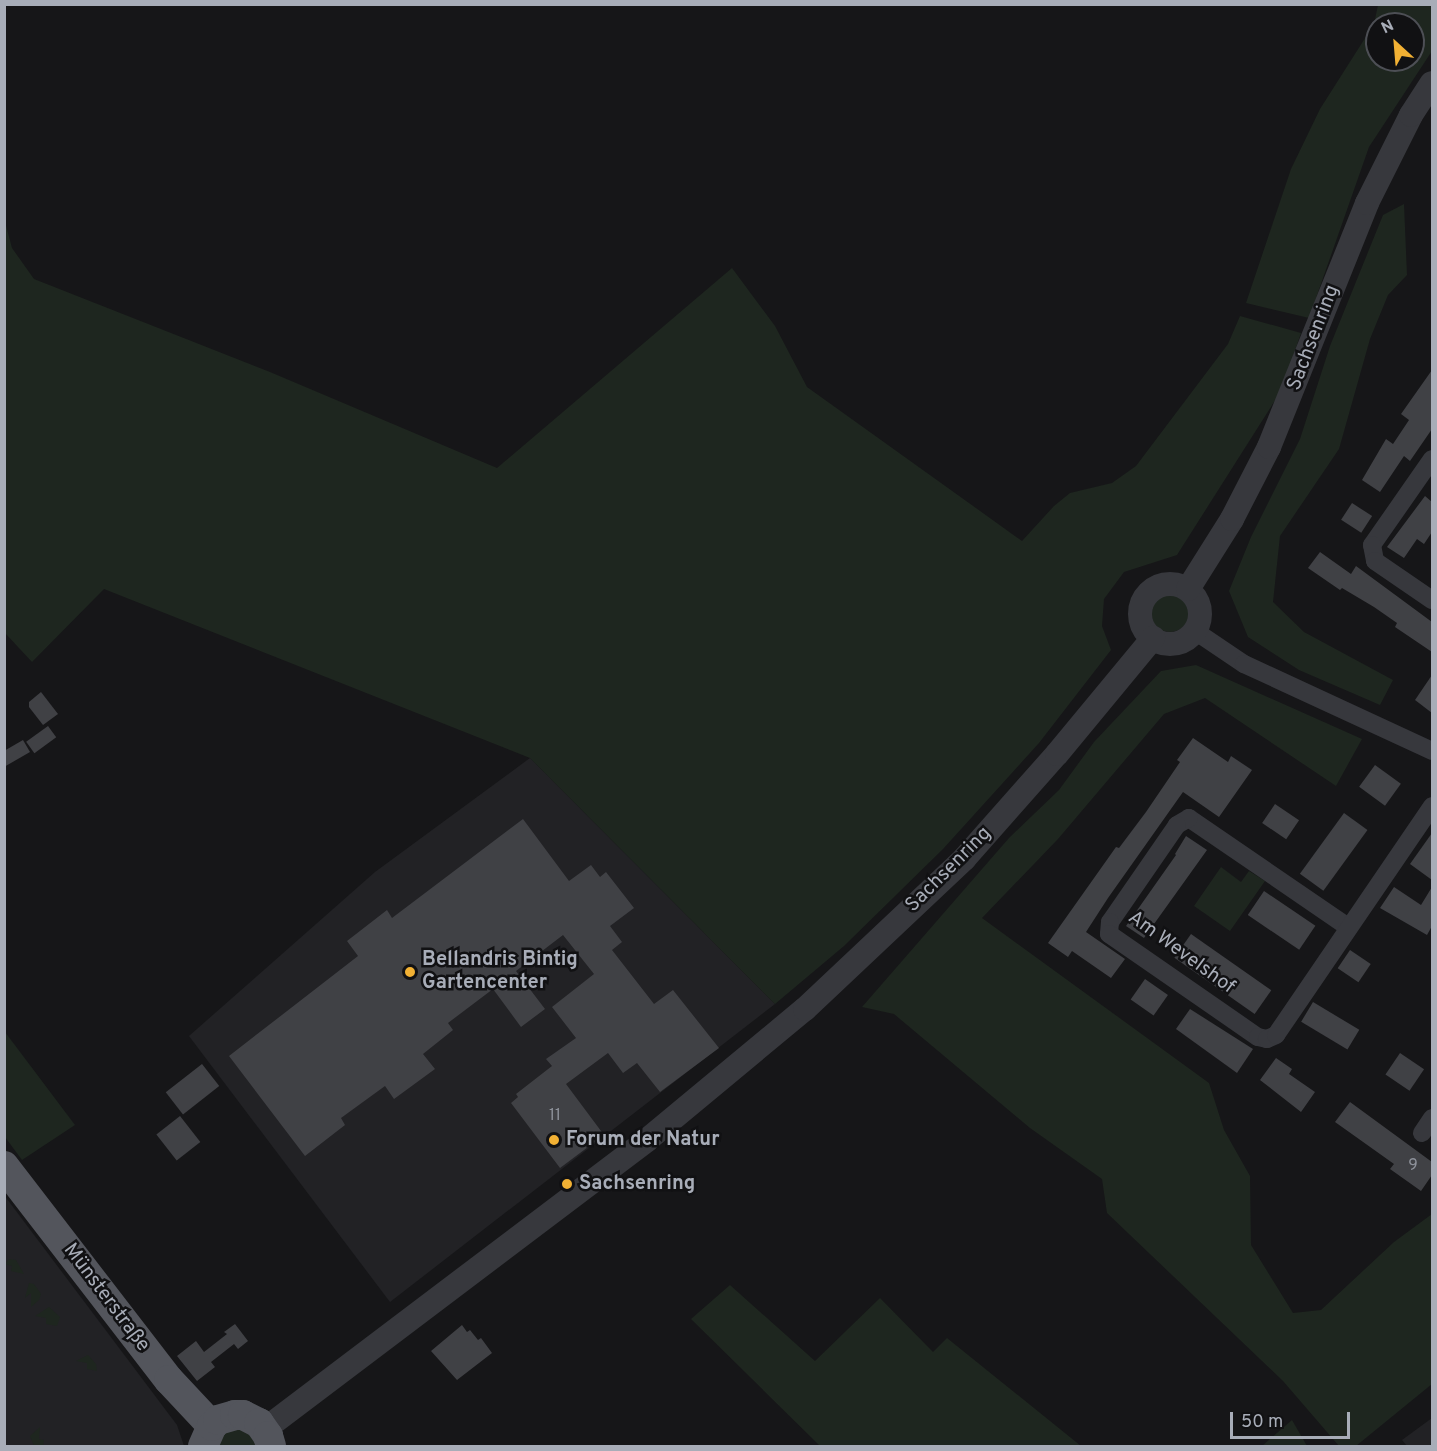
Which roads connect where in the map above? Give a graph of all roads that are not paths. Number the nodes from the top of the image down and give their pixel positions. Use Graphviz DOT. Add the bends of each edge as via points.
graph roads {
  1 [pos="1432,83"];
  2 [pos="1432,459"];
  3 [pos="1188,589"];
  4 [pos="1432,600"];
  5 [pos="1195,631"];
  6 [pos="1153,638"];
  7 [pos="1432,751"];
  8 [pos="1432,806"];
  9 [pos="1348,927"];
  10 [pos="4,1166"];
  11 [pos="208,1436"];
  12 [pos="268,1438"];
  1 -- 3 [label="street, Sachsenring" via="1366,203 1269,447 1232,519"];
  2 -- 4 [label="street" via="1372,545 1375,561"];
  3 -- 5 [label="street" via="1200,608"];
  3 -- 6 [label="street" via="1170,584 1152,589 1146,596 1140,614"];
  5 -- 6 [label="street" via="1175,643"];
  5 -- 7 [label="street" via="1244,664"];
  6 -- 12 [label="street, Sachsenring" via="964,859 805,1009 647,1140"];
  8 -- 9 [label="street, Am Wevelshof"];
  9 -- 9 [label="street, Am Wevelshof" via="1276,1035 1267,1039 1258,1037 1108,934 1110,922 1177,825 1189,818"];
  10 -- 11 [label="main road, Münsterstraße"];
  11 -- 12 [label="main road" via="226,1417 243,1415 259,1423"];
}
